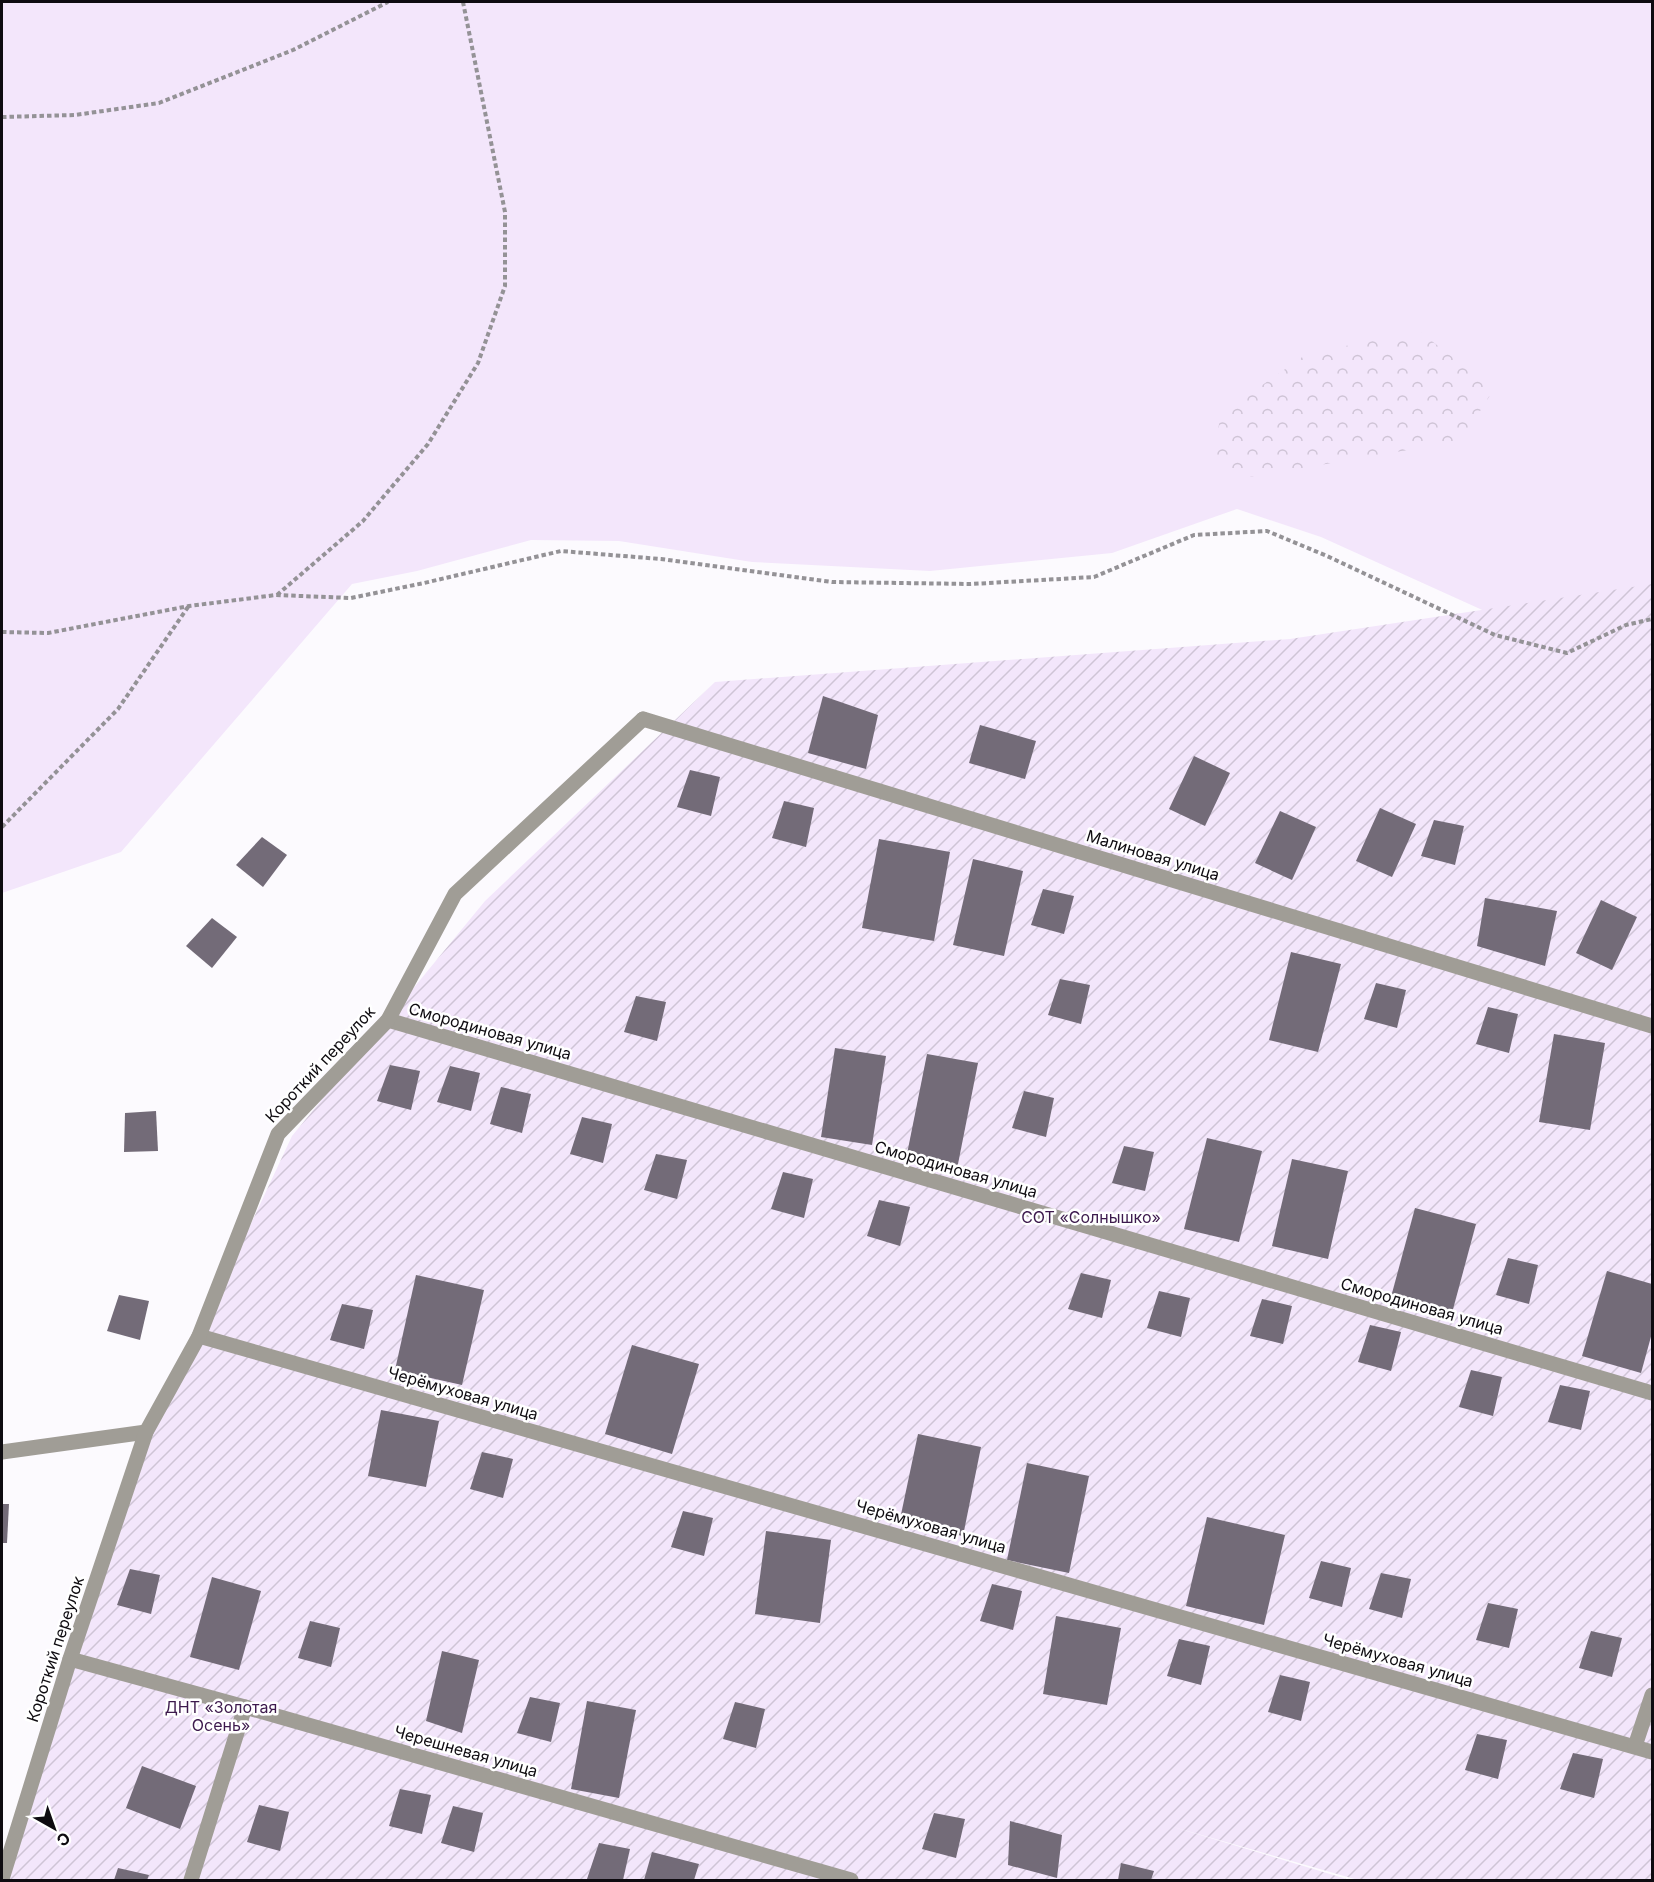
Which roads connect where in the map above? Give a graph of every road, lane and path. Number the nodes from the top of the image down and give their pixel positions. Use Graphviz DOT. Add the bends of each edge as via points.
graph roads {
  1 [pos="388,2"];
  2 [pos="463,2"];
  3 [pos="2,117"];
  4 [pos="276,595"];
  5 [pos="189,606"];
  6 [pos="1653,619"];
  7 [pos="2,632"];
  8 [pos="643,719"];
  9 [pos="2,827"];
  10 [pos="388,1020"];
  11 [pos="1653,1026"];
  12 [pos="199,1336"];
  13 [pos="1653,1393"];
  14 [pos="146,1432"];
  15 [pos="2,1452"];
  16 [pos="70,1659"];
  17 [pos="1653,1695"];
  18 [pos="246,1707"];
  19 [pos="1635,1746"];
  20 [pos="1653,1752"];
  21 [pos="2,1879"];
  22 [pos="191,1881"];
  23 [pos="851,1881"];
  1 -- 3 [label="path" via="293,50 159,103 75,115"];
  2 -- 4 [label="path" via="505,212 505,286 478,363 428,444 363,521"];
  4 -- 5 [label="path"];
  4 -- 6 [label="path" via="351,598 561,551 661,559 832,582 971,584 1094,577 1194,535 1267,531 1495,635 1567,652 1626,624"];
  5 -- 7 [label="path" via="48,633"];
  5 -- 9 [label="path" via="118,709"];
  8 -- 10 [label="street, Короткий переулок" via="455,894"];
  8 -- 11 [label="street, Малиновая улица"];
  10 -- 12 [label="street, Короткий переулок" via="278,1134"];
  10 -- 13 [label="street, Смородиновая улица"];
  12 -- 14 [label="street, Короткий переулок"];
  12 -- 19 [label="street, Черёмуховая улица"];
  14 -- 15 [label="street"];
  14 -- 16 [label="street, Короткий переулок"];
  16 -- 18 [label="street, Черешневая улица"];
  16 -- 21 [label="street, Короткий переулок"];
  17 -- 19 [label="street"];
  18 -- 22 [label="street"];
  18 -- 23 [label="street, Черешневая улица"];
  19 -- 20 [label="street, Черёмуховая улица"];
}
